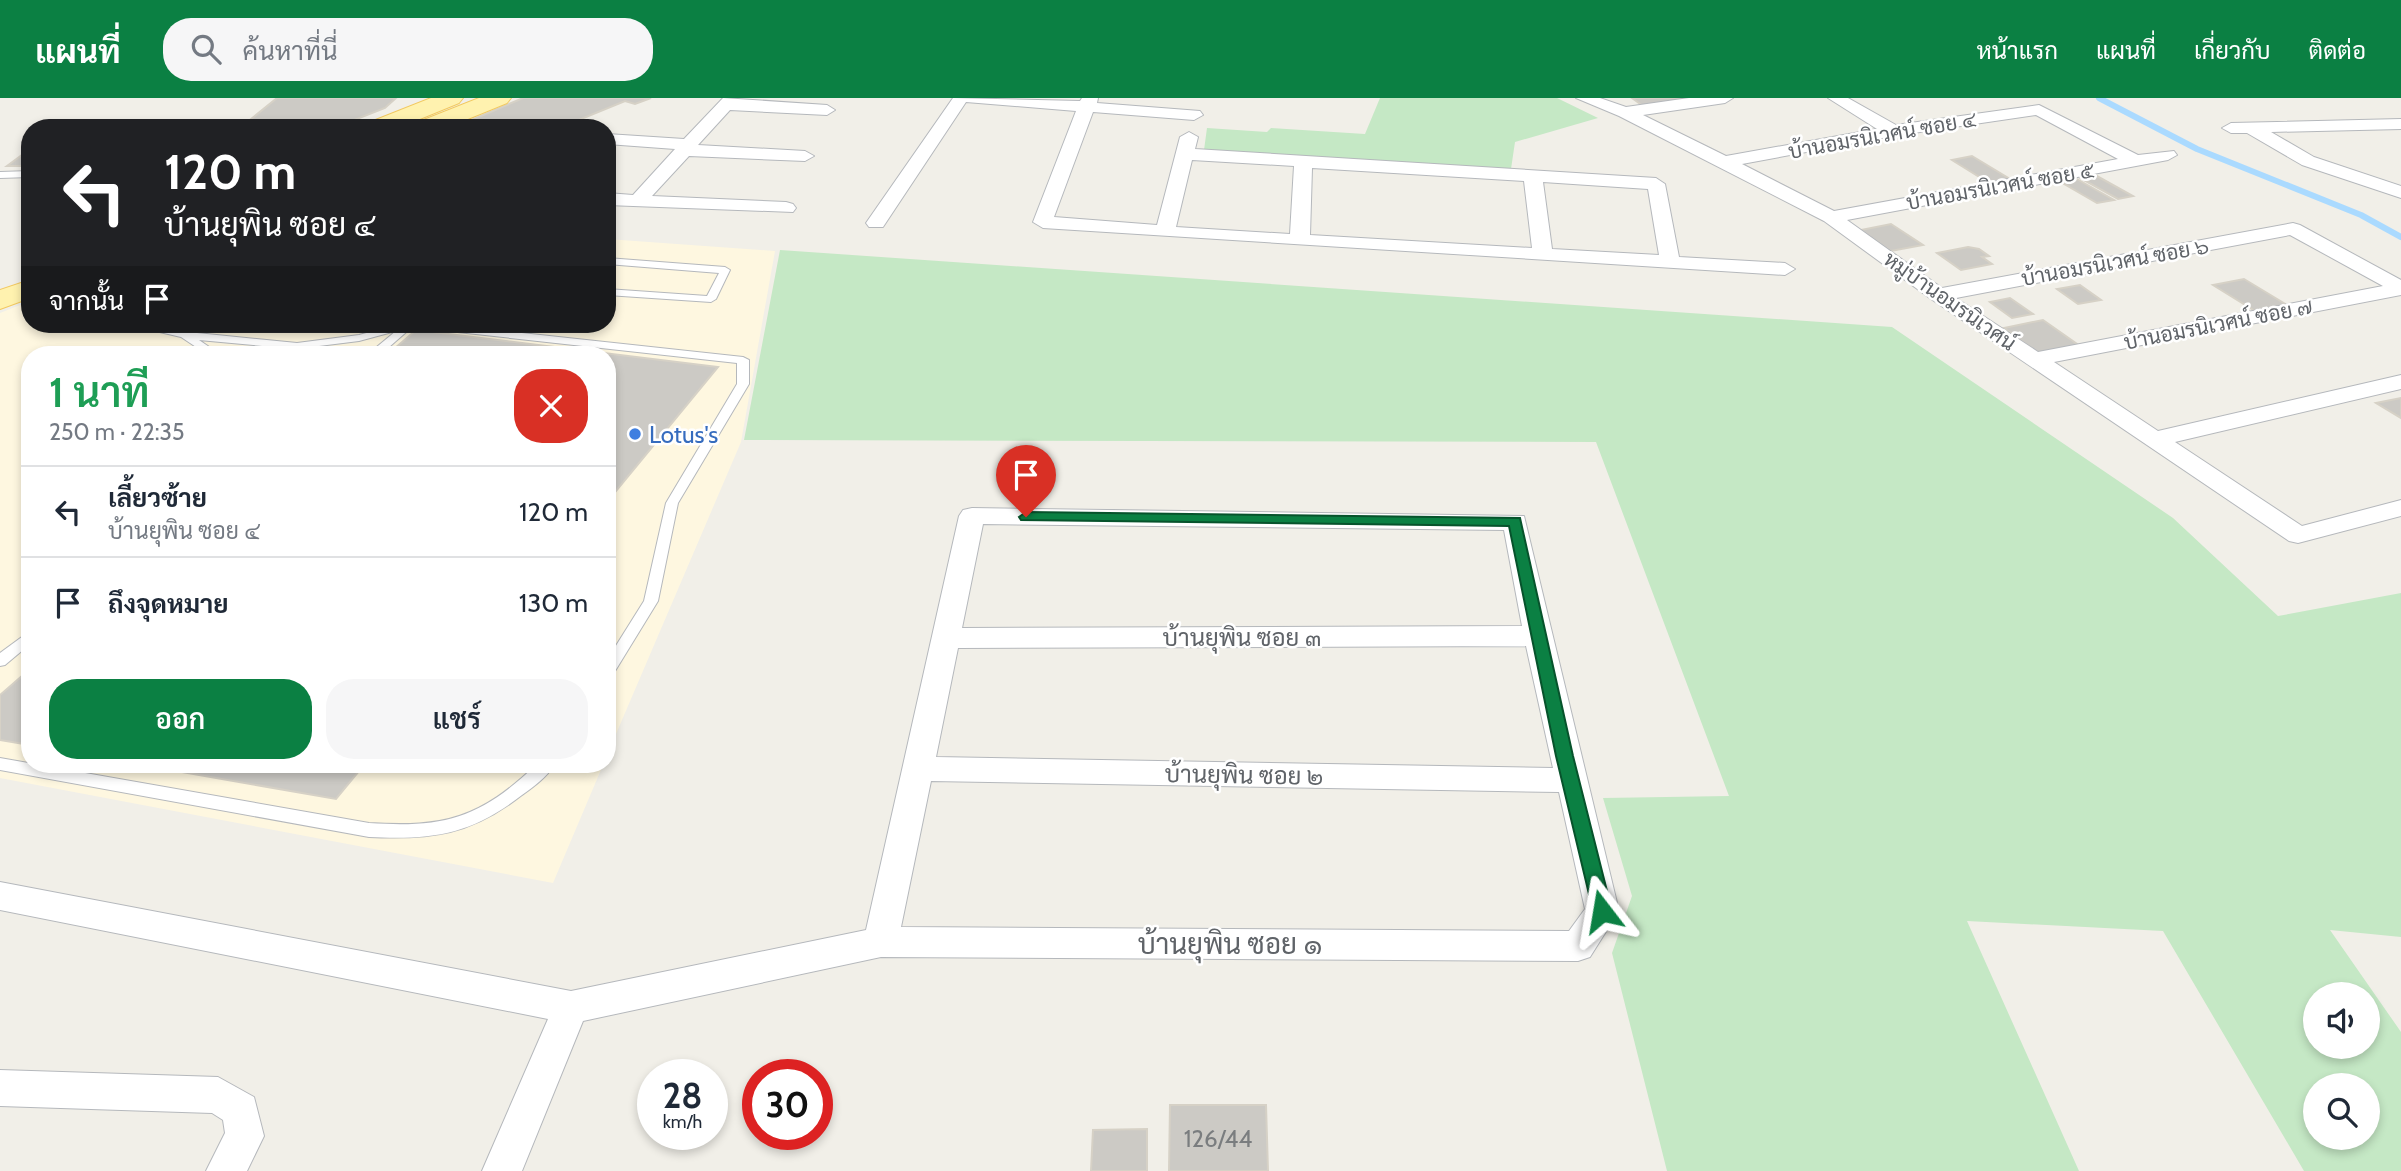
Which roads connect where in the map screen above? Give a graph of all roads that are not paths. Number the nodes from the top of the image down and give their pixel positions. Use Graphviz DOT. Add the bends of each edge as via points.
graph roads {
  1 [pos="451,98"];
  2 [pos="499,98"];
  3 [pos="961,98"];
  4 [pos="969,98"];
  5 [pos="1584,98"];
  6 [pos="1725,98"];
  7 [pos="1836,98"];
  8 [pos="729,102"];
  9 [pos="1088,103"];
  10 [pos="1197,107"];
  11 [pos="827,110"];
  12 [pos="1625,113"];
  13 [pos="398,119"];
  14 [pos="447,119"];
  15 [pos="2401,124"];
  16 [pos="2231,128"];
  17 [pos="2252,129"];
  18 [pos="1893,131"];
  19 [pos="616,140"];
  20 [pos="687,147"];
  21 [pos="1184,154"];
  22 [pos="2168,155"];
  23 [pos="805,156"];
  24 [pos="2136,161"];
  25 [pos="1303,162"];
  26 [pos="1725,162"];
  27 [pos="21,174"];
  28 [pos="0,175"];
  29 [pos="1533,177"];
  30 [pos="2397,189"];
  31 [pos="616,200"];
  32 [pos="637,201"];
  33 [pos="786,208"];
  34 [pos="1831,216"];
  35 [pos="876,223"];
  36 [pos="1165,232"];
  37 [pos="1300,240"];
  38 [pos="1543,255"];
  39 [pos="616,262"];
  40 [pos="1670,263"];
  41 [pos="1785,269"];
  42 [pos="2401,288"];
  43 [pos="616,293"];
  44 [pos="1938,295"];
  45 [pos="176,333"];
  46 [pos="189,333"];
  47 [pos="378,333"];
  48 [pos="401,333"];
  49 [pos="495,333"];
  50 [pos="185,335"];
  51 [pos="202,346"];
  52 [pos="298,346"];
  53 [pos="384,346"];
  54 [pos="614,346"];
  55 [pos="616,346"];
  56 [pos="2035,359"];
  57 [pos="2401,382"];
  58 [pos="2155,439"];
  59 [pos="2401,508"];
  60 [pos="1538,636"];
  61 [pos="946,638"];
  62 [pos="21,644"];
  63 [pos="616,657"];
  64 [pos="0,661"];
  65 [pos="0,764"];
  66 [pos="21,768"];
  67 [pos="919,769"];
  68 [pos="50,773"];
  69 [pos="538,773"];
  70 [pos="1570,780"];
  71 [pos="0,897"];
  72 [pos="881,942"];
  73 [pos="571,1007"];
  74 [pos="0,1088"];
  75 [pos="226,1171"];
  76 [pos="502,1171"];
  1 -- 13 [label="main road"];
  2 -- 14 [label="main road"];
  3 -- 35 [label="street"];
  4 -- 9 [label="street"];
  5 -- 12 [label="street, หมู่บ้านอมรนิเวศน์"];
  6 -- 12 [label="street"];
  7 -- 18 [label="street"];
  8 -- 11 [label="street"];
  8 -- 20 [label="street"];
  9 -- 10 [label="street"];
  9 -- 36 [label="street" via="1043,222"];
  10 -- 21 [label="street"];
  12 -- 26 [label="street, หมู่บ้านอมรนิเวศน์"];
  15 -- 17 [label="street"];
  16 -- 17 [label="street"];
  17 -- 30 [label="street" via="2308,161"];
  18 -- 24 [label="street, บ้านอมรนิเวศน์ ซอย ๔" via="2039,110"];
  18 -- 26 [label="street, บ้านอมรนิเวศน์ ซอย ๔"];
  19 -- 20 [label="street"];
  20 -- 23 [label="street"];
  20 -- 32 [label="street"];
  21 -- 25 [label="street"];
  21 -- 36 [label="street"];
  22 -- 24 [label="street, บ้านอมรนิเวศน์ ซอย ๕"];
  24 -- 34 [label="street, บ้านอมรนิเวศน์ ซอย ๕"];
  25 -- 29 [label="street"];
  25 -- 37 [label="street"];
  26 -- 34 [label="street, หมู่บ้านอมรนิเวศน์"];
  27 -- 28 [label="lane"];
  29 -- 38 [label="street"];
  29 -- 40 [label="street" via="1656,184"];
  31 -- 32 [label="street"];
  32 -- 33 [label="street"];
  34 -- 44 [label="street, หมู่บ้านอมรนิเวศน์"];
  36 -- 37 [label="street"];
  37 -- 38 [label="street"];
  38 -- 40 [label="street"];
  39 -- 43 [label="lane" via="725,270 712,299"];
  40 -- 41 [label="street"];
  42 -- 44 [label="street, บ้านอมรนิเวศน์ ซอย ๖" via="2293,229"];
  42 -- 56 [label="street, บ้านอมรนิเวศน์ ซอย ๗"];
  44 -- 56 [label="street, หมู่บ้านอมรนิเวศน์"];
  45 -- 50 [label="lane"];
  46 -- 50 [label="lane"];
  47 -- 52 [label="lane"];
  48 -- 53 [label="lane"];
  49 -- 54 [label="lane"];
  50 -- 51 [label="lane"];
  50 -- 52 [label="lane"];
  55 -- 63 [label="lane" via="743,360 743,384 671,503 651,601"];
  56 -- 58 [label="street, หมู่บ้านอมรนิเวศน์"];
  57 -- 58 [label="street"];
  58 -- 59 [label="street, หมู่บ้านอมรนิเวศน์" via="2298,535"];
  60 -- 61 [label="street, บ้านยุพิน ซอย ๓"];
  60 -- 61 [label="street" via="1515,522 972,516"];
  60 -- 70 [label="street"];
  61 -- 67 [label="street"];
  62 -- 64 [label="lane"];
  65 -- 66 [label="lane"];
  67 -- 70 [label="street, บ้านยุพิน ซอย ๒"];
  67 -- 72 [label="street"];
  68 -- 69 [label="lane" via="369,830 429,831 480,816"];
  70 -- 72 [label="street, บ้านยุพิน ซอย ๑" via="1602,911 1578,946"];
  71 -- 73 [label="street"];
  72 -- 73 [label="street, บ้านยุพิน ซอย ๑"];
  73 -- 76 [label="street"];
  74 -- 75 [label="street" via="218,1095 242,1110 245,1136"];
}
